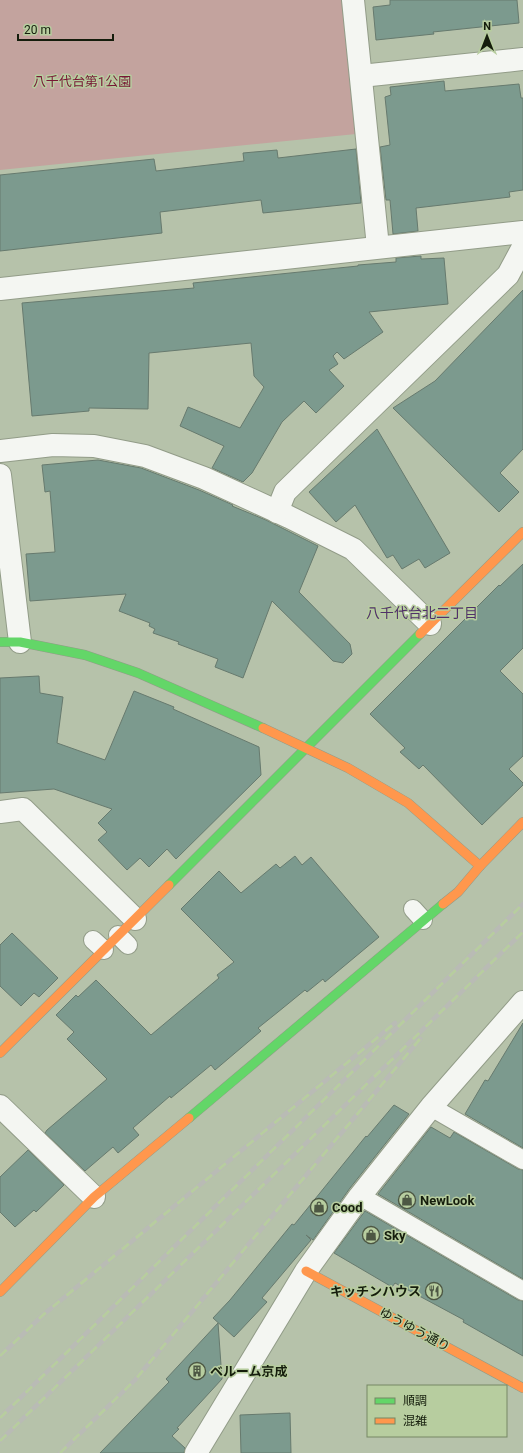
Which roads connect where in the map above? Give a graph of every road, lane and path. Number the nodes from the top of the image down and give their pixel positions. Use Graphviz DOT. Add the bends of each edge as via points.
graph roads {
  1 [pos="353,0"];
  2 [pos="523,60"];
  3 [pos="361,76"];
  4 [pos="523,232"];
  5 [pos="523,247"];
  6 [pos="378,248"];
  7 [pos="0,289"];
  8 [pos="0,451"];
  9 [pos="0,475"];
  10 [pos="277,512"];
  11 [pos="523,532"];
  12 [pos="430,624"];
  13 [pos="10,642"];
  14 [pos="306,748"];
  15 [pos="0,812"];
  16 [pos="523,822"];
  17 [pos="480,866"];
  18 [pos="135,919"];
  19 [pos="522,1003"];
  20 [pos="0,1053"];
  21 [pos="0,1106"];
  22 [pos="431,1107"];
  23 [pos="523,1160"];
  24 [pos="360,1196"];
  25 [pos="94,1197"];
  26 [pos="306,1271"];
  27 [pos="523,1291"];
  28 [pos="0,1292"];
  29 [pos="523,1388"];
  30 [pos="196,1453"];
  1 -- 3 [label="street"];
  2 -- 3 [label="street"];
  3 -- 6 [label="street"];
  4 -- 6 [label="street"];
  5 -- 10 [label="street" via="508,275 285,492"];
  6 -- 7 [label="street"];
  8 -- 10 [label="street" via="53,445 94,446 145,456 204,478"];
  9 -- 13 [label="street"];
  10 -- 12 [label="street" via="353,549"];
  11 -- 12 [label="street"];
  12 -- 14 [label="street"];
  13 -- 14 [label="street" via="85,655 138,673"];
  14 -- 17 [label="street" via="348,768 408,804"];
  14 -- 18 [label="street" via="232,831"];
  15 -- 18 [label="street" via="23,809"];
  16 -- 17 [label="street"];
  17 -- 25 [label="street" via="458,892 418,914"];
  18 -- 20 [label="street" via="123,940 99,945"];
  19 -- 22 [label="street"];
  21 -- 25 [label="street"];
  22 -- 23 [label="lane"];
  22 -- 24 [label="street"];
  24 -- 26 [label="street"];
  24 -- 27 [label="lane"];
  25 -- 28 [label="street"];
  26 -- 29 [label="street, ゆうゆう通り"];
  26 -- 30 [label="street"];
}
